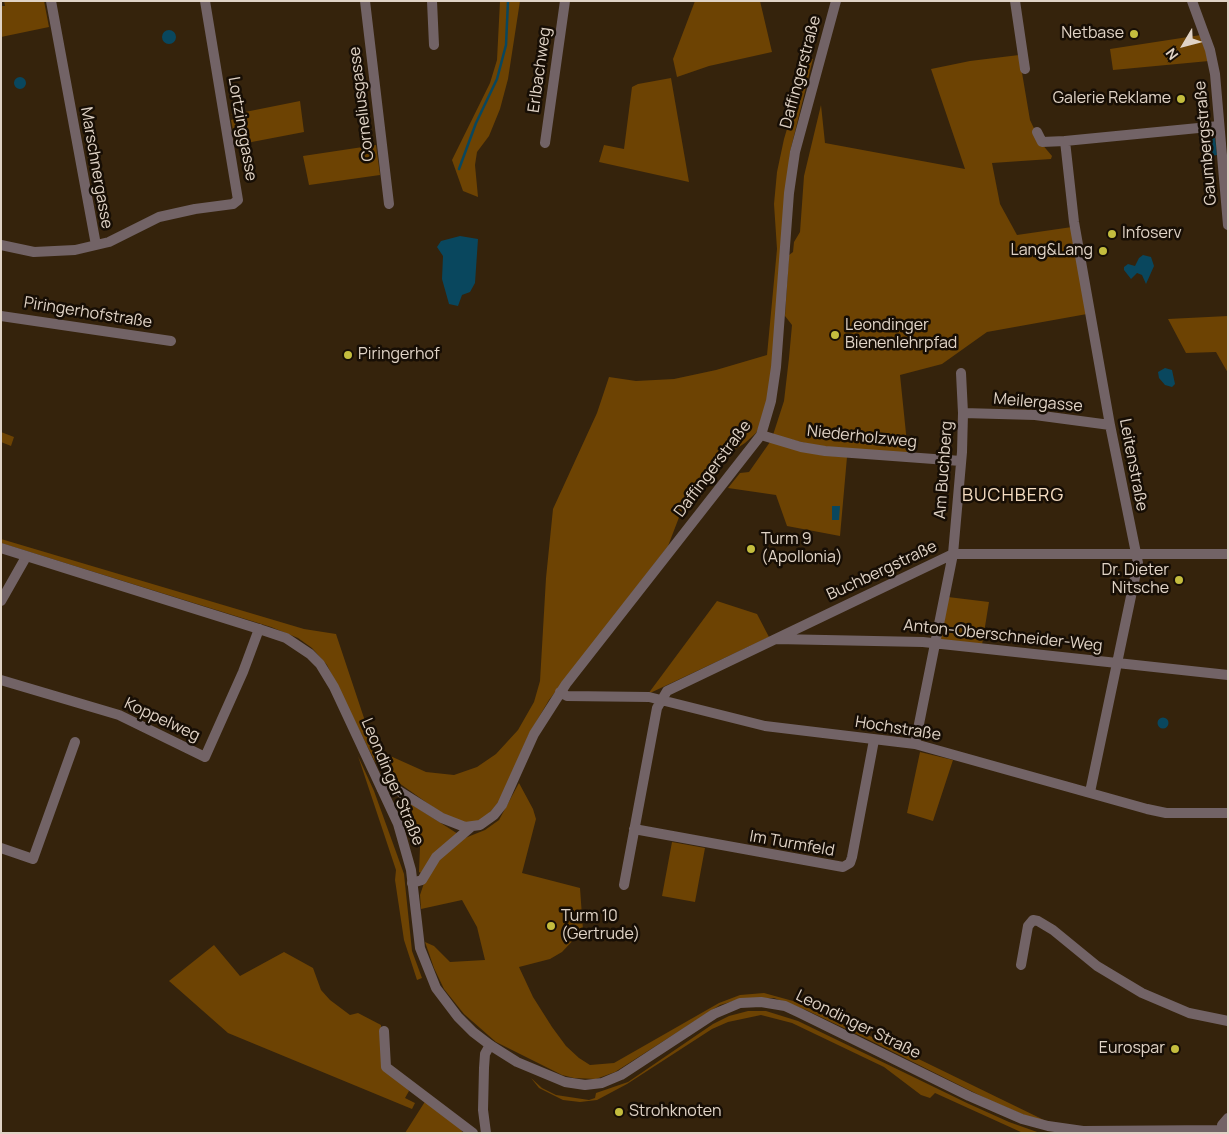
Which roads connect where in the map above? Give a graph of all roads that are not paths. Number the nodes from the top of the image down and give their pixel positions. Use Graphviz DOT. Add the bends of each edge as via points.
graph roads {
  1 [pos="50,1"];
  2 [pos="205,1"];
  3 [pos="365,1"];
  4 [pos="432,1"];
  5 [pos="565,1"];
  6 [pos="836,1"];
  7 [pos="1015,1"];
  8 [pos="1192,1"];
  9 [pos="434,45"];
  10 [pos="1025,69"];
  11 [pos="1219,126"];
  12 [pos="1036,132"];
  13 [pos="1065,141"];
  14 [pos="545,143"];
  15 [pos="389,204"];
  16 [pos="1228,225"];
  17 [pos="1,245"];
  18 [pos="96,245"];
  19 [pos="1,316"];
  20 [pos="171,341"];
  21 [pos="960,373"];
  22 [pos="963,413"];
  23 [pos="1110,425"];
  24 [pos="761,435"];
  25 [pos="961,461"];
  26 [pos="1,548"];
  27 [pos="953,554"];
  28 [pos="1136,554"];
  29 [pos="1228,554"];
  30 [pos="26,556"];
  31 [pos="1,601"];
  32 [pos="259,629"];
  33 [pos="775,639"];
  34 [pos="935,644"];
  35 [pos="1117,662"];
  36 [pos="1228,675"];
  37 [pos="1,680"];
  38 [pos="560,692"];
  39 [pos="662,699"];
  40 [pos="874,740"];
  41 [pos="75,742"];
  42 [pos="915,744"];
  43 [pos="382,789"];
  44 [pos="1090,792"];
  45 [pos="1228,813"];
  46 [pos="471,827"];
  47 [pos="634,829"];
  48 [pos="1,848"];
  49 [pos="412,883"];
  50 [pos="624,885"];
  51 [pos="1021,965"];
  52 [pos="1228,1021"];
  53 [pos="384,1031"];
  54 [pos="490,1046"];
  55 [pos="1228,1118"];
  56 [pos="1222,1131"];
  57 [pos="474,1133"];
  58 [pos="486,1133"];
  1 -- 18 [label="street, Marschnergasse"];
  2 -- 18 [label="street, Lortzinggasse" via="238,200 233,204 195,208 159,217"];
  3 -- 15 [label="street, Corneliusgasse"];
  4 -- 9 [label="street"];
  5 -- 14 [label="street, Erlbachweg"];
  6 -- 24 [label="street, Daffingerstraße" via="795,152 776,367"];
  7 -- 10 [label="street"];
  8 -- 11 [label="street, Gaumbergstraße" via="1210,50"];
  11 -- 13 [label="street"];
  11 -- 16 [label="street, Gaumbergstraße"];
  12 -- 13 [label="street" via="1042,142"];
  13 -- 23 [label="street, Leitenstraße" via="1074,222"];
  17 -- 18 [label="street, Marschnergasse" via="24,251 49,252"];
  19 -- 20 [label="street, Piringerhofstraße"];
  21 -- 22 [label="street, Am Buchberg"];
  22 -- 23 [label="street, Meilergasse" via="1035,415"];
  22 -- 25 [label="street, Am Buchberg"];
  23 -- 28 [label="street, Leitenstraße"];
  24 -- 25 [label="street, Niederholzweg" via="825,451"];
  24 -- 38 [label="street, Daffingerstraße"];
  25 -- 27 [label="street, Am Buchberg"];
  26 -- 30 [label="street, Leondinger Straße"];
  27 -- 28 [label="street, Buchbergstraße"];
  27 -- 33 [label="street, Buchbergstraße"];
  27 -- 34 [label="street, Am Buchberg"];
  28 -- 29 [label="street, Buchbergstraße"];
  28 -- 35 [label="street, Leitenstraße" via="1138,563"];
  30 -- 31 [label="street"];
  30 -- 32 [label="street, Leondinger Straße"];
  32 -- 37 [label="street, Koppelweg" via="205,757 119,715"];
  32 -- 43 [label="street, Leondinger Straße" via="298,645 320,664"];
  33 -- 34 [label="street, Anton-Oberschneider-Weg" via="870,639"];
  33 -- 39 [label="street, Buchbergstraße" via="667,691"];
  34 -- 35 [label="street, Anton-Oberschneider-Weg"];
  34 -- 42 [label="street, Am Buchberg"];
  35 -- 36 [label="street, Anton-Oberschneider-Weg"];
  35 -- 44 [label="street, Leitenstraße"];
  38 -- 39 [label="street, Hochstraße" via="567,696"];
  38 -- 46 [label="street, Daffingerstraße" via="534,734 499,810 485,822"];
  39 -- 40 [label="street, Hochstraße" via="766,726"];
  39 -- 47 [label="street" via="657,708"];
  40 -- 42 [label="street, Hochstraße"];
  40 -- 47 [label="street, Im Turmfeld" via="852,857 850,863 843,867"];
  41 -- 48 [label="street" via="32,859"];
  42 -- 44 [label="street, Hochstraße"];
  43 -- 46 [label="street" via="394,788 452,823"];
  43 -- 49 [label="street, Leondinger Straße" via="404,840"];
  44 -- 45 [label="street, Hochstraße" via="1166,813"];
  46 -- 49 [label="street, Daffingerstraße" via="440,853 422,880"];
  47 -- 50 [label="street"];
  49 -- 54 [label="street, Leondinger Straße" via="420,948 429,974 458,1017"];
  51 -- 52 [label="street" via="1028,926 1033,920 1038,921 1097,966 1142,993 1189,1013"];
  53 -- 57 [label="street" via="386,1067"];
  54 -- 56 [label="street, Leondinger Straße" via="517,1062 565,1082 602,1083 621,1075 714,1014 740,1003 761,1002 785,1006 969,1096 1039,1124 1083,1131"];
  54 -- 58 [label="street" via="485,1054 484,1068"];
  55 -- 56 [label="street, Leondinger Straße"];
}
